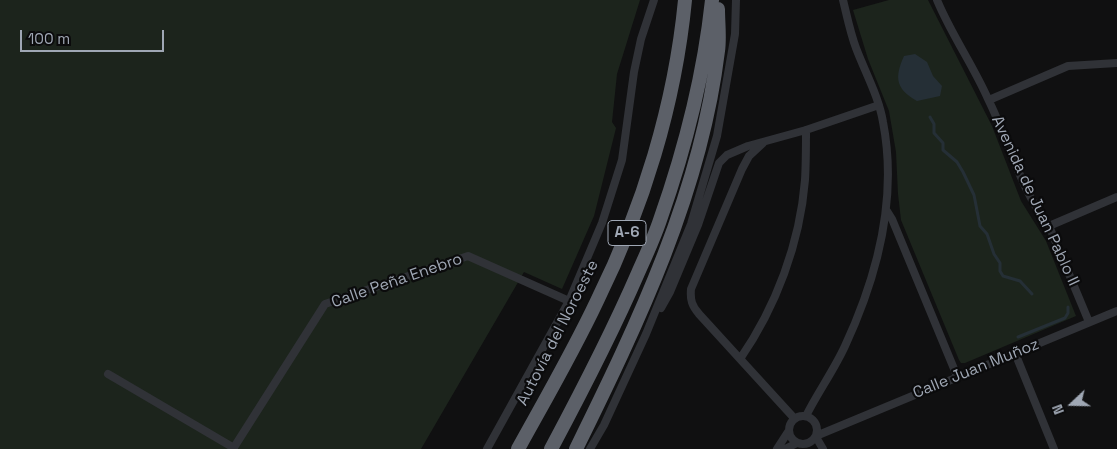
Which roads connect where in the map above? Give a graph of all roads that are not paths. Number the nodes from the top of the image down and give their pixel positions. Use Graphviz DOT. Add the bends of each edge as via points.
graph roads {
  1 [pos="654,0"];
  2 [pos="686,0"];
  3 [pos="712,0"];
  4 [pos="718,0"];
  5 [pos="736,0"];
  6 [pos="843,0"];
  7 [pos="939,1"];
  8 [pos="1117,63"];
  9 [pos="989,100"];
  10 [pos="879,105"];
  11 [pos="806,130"];
  12 [pos="764,143"];
  13 [pos="1117,197"];
  14 [pos="886,211"];
  15 [pos="1049,226"];
  16 [pos="569,301"];
  17 [pos="1117,311"];
  18 [pos="1089,322"];
  19 [pos="646,334"];
  20 [pos="1015,353"];
  21 [pos="740,359"];
  22 [pos="108,374"];
  23 [pos="957,376"];
  24 [pos="806,416"];
  25 [pos="794,418"];
  26 [pos="817,426"];
  27 [pos="835,427"];
  28 [pos="788,432"];
  29 [pos="816,437"];
  30 [pos="798,443"];
  31 [pos="233,449"];
  32 [pos="487,449"];
  33 [pos="518,449"];
  34 [pos="551,449"];
  35 [pos="576,449"];
  36 [pos="590,449"];
  37 [pos="777,449"];
  38 [pos="785,449"];
  39 [pos="823,449"];
  40 [pos="1054,449"];
  1 -- 16 [label="street" via="634,72 622,160 602,223"];
  2 -- 33 [label="highway, Autovía del Noroeste / A-6" via="661,132 635,215 598,301"];
  3 -- 34 [label="highway, A-6" via="690,126 660,222 592,373"];
  4 -- 35 [label="highway" via="719,49 703,136 683,204 660,267"];
  5 -- 19 [label="street" via="735,34 717,136 691,224"];
  6 -- 10 [label="street" via="855,45"];
  7 -- 9 [label="street, Avenida de Juan Pablo II"];
  8 -- 9 [label="street" via="1068,66"];
  9 -- 15 [label="street, Avenida de Juan Pablo II" via="1028,194"];
  10 -- 11 [label="street"];
  10 -- 14 [label="street" via="888,163"];
  11 -- 12 [label="street"];
  11 -- 21 [label="street" via="805,180 799,224 788,264 769,312"];
  12 -- 19 [label="street" via="727,155 719,163 670,292"];
  12 -- 21 [label="street" via="749,156 742,169 690,298 693,306"];
  13 -- 15 [label="street"];
  14 -- 23 [label="street"];
  14 -- 24 [label="street" via="882,239 866,295 845,347"];
  15 -- 18 [label="street, Avenida de Juan Pablo II"];
  16 -- 31 [label="street, Calle Peña Enebro" via="468,256 325,304"];
  16 -- 32 [label="street"];
  17 -- 18 [label="street, Calle Juan Muñoz"];
  18 -- 20 [label="street, Calle Juan Muñoz"];
  19 -- 36 [label="street"];
  20 -- 23 [label="street, Calle Juan Muñoz"];
  20 -- 40 [label="street"];
  21 -- 25 [label="street"];
  22 -- 31 [label="street, Calle Peña Enebro"];
  23 -- 27 [label="street, Calle Juan Muñoz"];
  24 -- 25 [label="street"];
  24 -- 26 [label="street"];
  25 -- 28 [label="street"];
  26 -- 27 [label="street, Calle Juan Muñoz"];
  26 -- 29 [label="street"];
  27 -- 29 [label="street, Calle Juan Muñoz"];
  28 -- 30 [label="street"];
  28 -- 37 [label="street"];
  29 -- 30 [label="street" via="806,444"];
  29 -- 39 [label="street"];
  30 -- 38 [label="street"];
}
